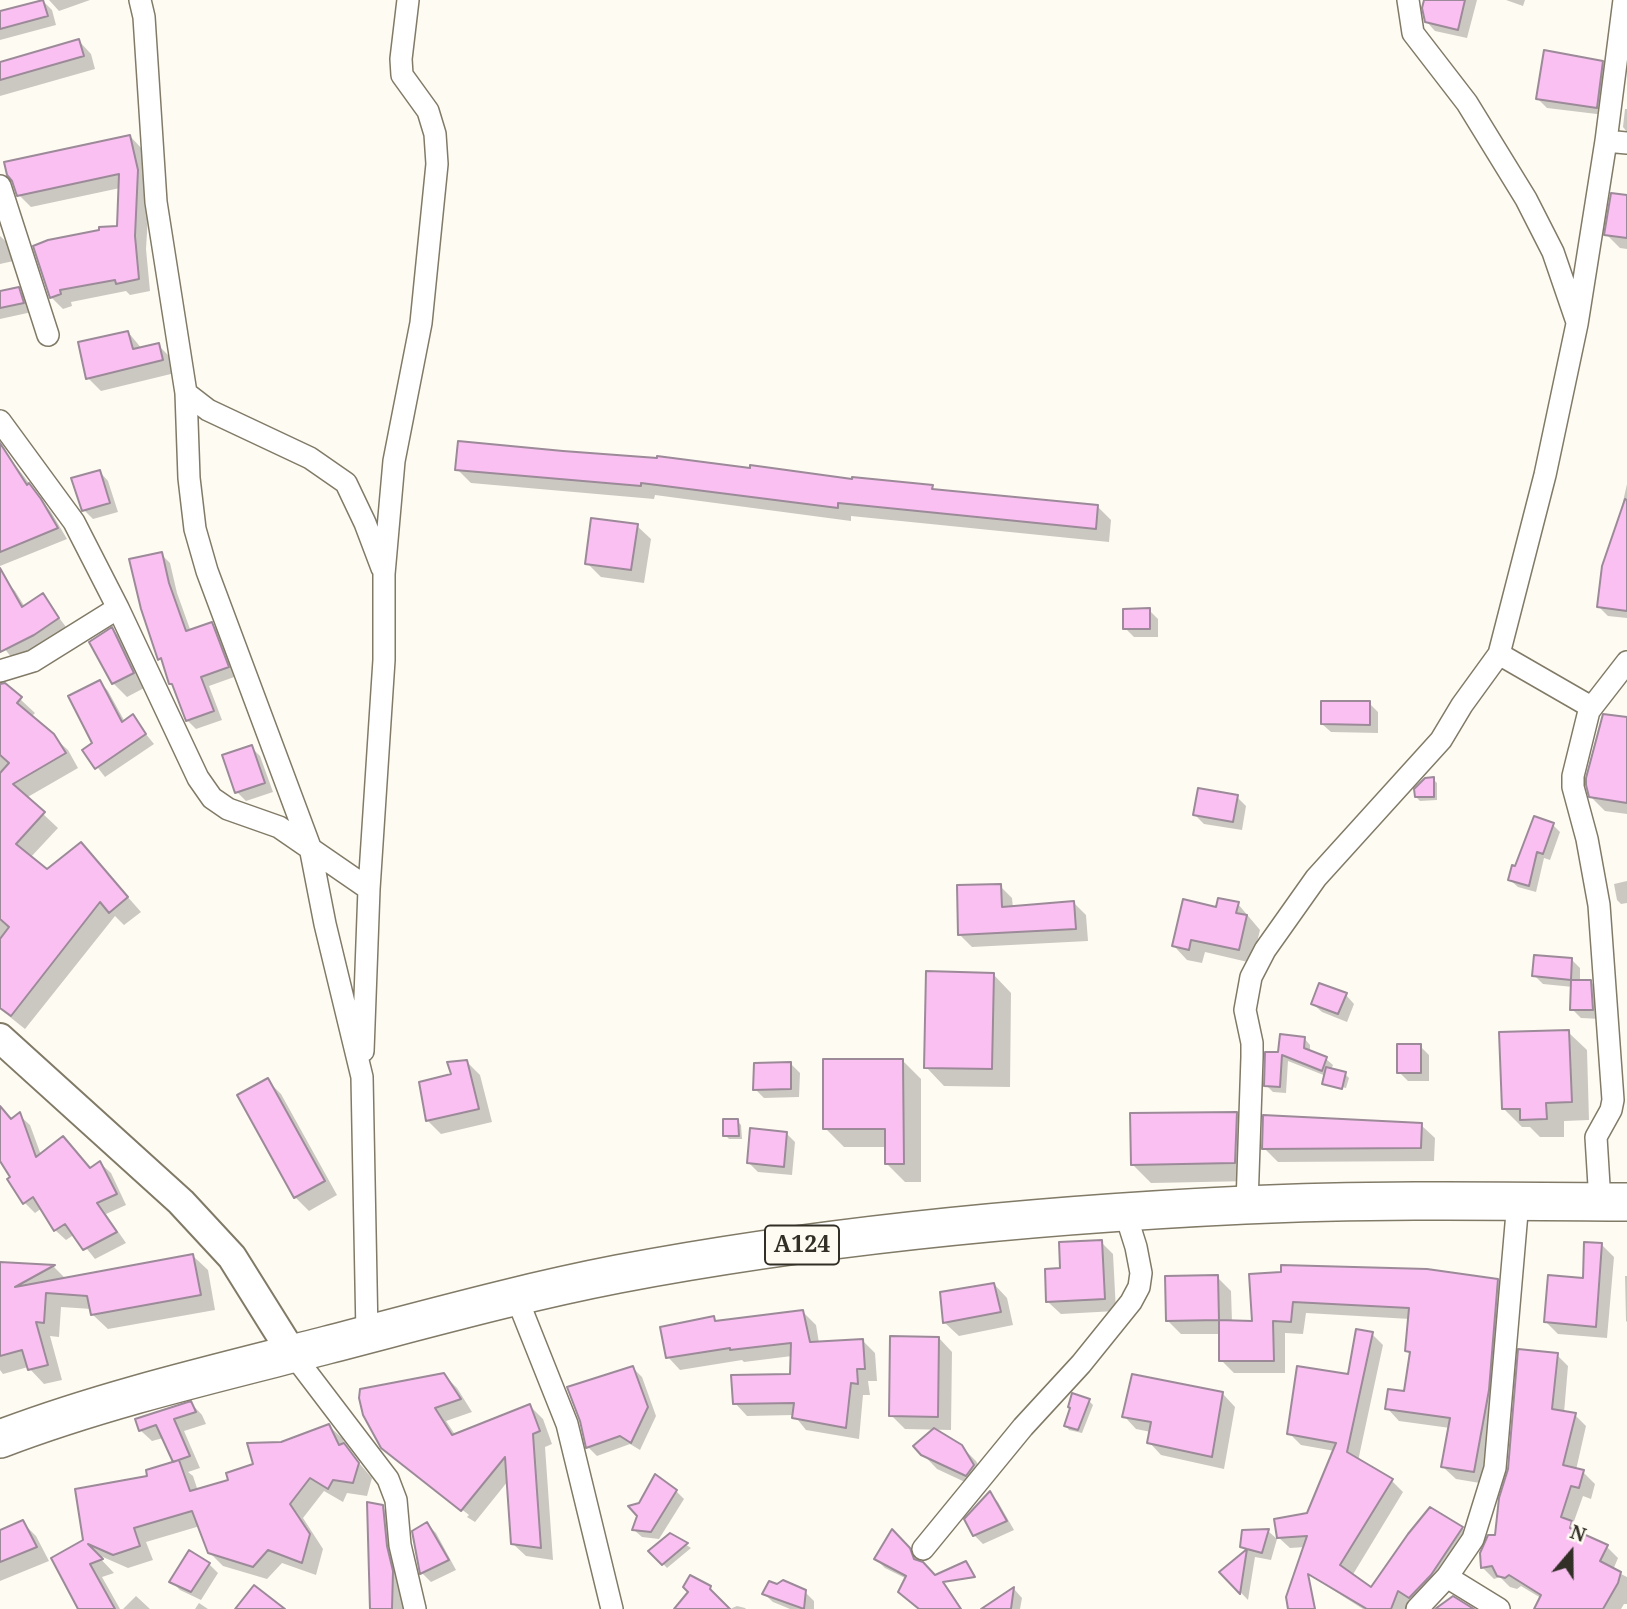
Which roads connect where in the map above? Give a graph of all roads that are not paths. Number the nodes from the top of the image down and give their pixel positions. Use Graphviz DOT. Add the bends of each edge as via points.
graph roads {
  1 [pos="140,0"];
  2 [pos="408,0"];
  3 [pos="1408,0"];
  4 [pos="1624,0"];
  5 [pos="1616,142"];
  6 [pos="0,186"];
  7 [pos="1577,324"];
  8 [pos="48,335"];
  9 [pos="186,393"];
  10 [pos="0,421"];
  11 [pos="384,574"];
  12 [pos="118,608"];
  13 [pos="1499,654"];
  14 [pos="1627,662"];
  15 [pos="0,671"];
  16 [pos="1591,707"];
  17 [pos="310,847"];
  18 [pos="369,889"];
  19 [pos="0,1038"];
  20 [pos="362,1077"];
  21 [pos="1518,1201"];
  22 [pos="1614,1202"];
  23 [pos="1248,1205"];
  24 [pos="1125,1212"];
  25 [pos="516,1296"];
  26 [pos="367,1334"];
  27 [pos="292,1353"];
  28 [pos="0,1439"];
  29 [pos="923,1549"];
  30 [pos="1447,1577"];
  31 [pos="415,1609"];
  32 [pos="612,1609"];
  33 [pos="1418,1609"];
  34 [pos="1499,1609"];
  1 -- 9 [label="street" via="156,202"];
  2 -- 11 [label="street" via="402,75 428,111 437,164 421,323 394,461"];
  3 -- 7 [label="street" via="1413,33 1467,103 1553,252"];
  4 -- 5 [label="street"];
  5 -- 7 [label="street"];
  6 -- 8 [label="street"];
  7 -- 13 [label="street" via="1545,475"];
  9 -- 11 [label="street" via="208,410 310,458 345,483"];
  9 -- 17 [label="street" via="195,529"];
  10 -- 12 [label="street" via="74,522"];
  11 -- 18 [label="street" via="384,660"];
  12 -- 15 [label="street" via="33,661"];
  12 -- 17 [label="street" via="198,778 212,798 228,809 279,827"];
  13 -- 16 [label="street"];
  13 -- 23 [label="street" via="1441,740 1316,878 1251,977 1245,1010 1252,1050"];
  14 -- 16 [label="street"];
  16 -- 22 [label="street" via="1573,787 1599,905 1613,1100 1596,1138"];
  17 -- 18 [label="street"];
  17 -- 20 [label="street"];
  18 -- 20 [label="street"];
  19 -- 27 [label="street" via="181,1202 224,1248"];
  20 -- 26 [label="street"];
  21 -- 22 [label="highway, A124"];
  21 -- 23 [label="highway, A124"];
  21 -- 30 [label="street" via="1495,1468 1473,1539"];
  23 -- 24 [label="highway, A124"];
  24 -- 25 [label="highway, A124" via="996,1221 748,1252"];
  24 -- 29 [label="street" via="1141,1273 1132,1302"];
  25 -- 26 [label="highway, A124"];
  25 -- 32 [label="street" via="566,1424"];
  26 -- 27 [label="highway, A124"];
  27 -- 28 [label="highway, A124" via="89,1408"];
  27 -- 31 [label="street" via="394,1490 400,1545"];
  30 -- 33 [label="street"];
  30 -- 34 [label="street"];
}
